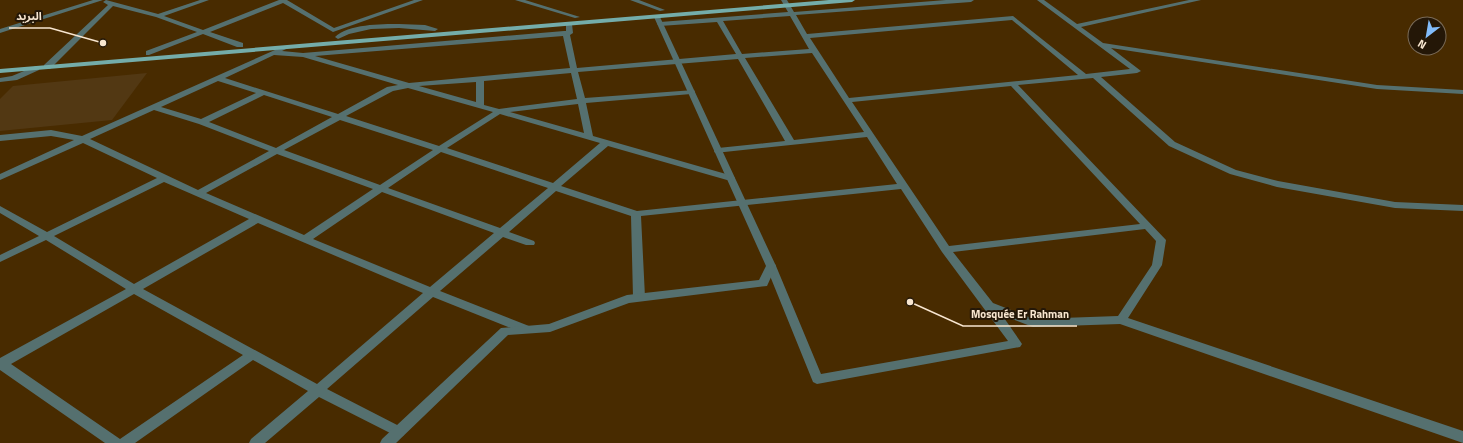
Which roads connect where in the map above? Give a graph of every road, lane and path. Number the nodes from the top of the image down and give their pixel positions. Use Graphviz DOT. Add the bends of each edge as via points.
graph roads {
  1 [pos="101,0"];
  2 [pos="206,0"];
  3 [pos="283,0"];
  4 [pos="420,0"];
  5 [pos="518,0"];
  6 [pos="633,0"];
  7 [pos="852,0"];
  8 [pos="895,0"];
  9 [pos="971,0"];
  10 [pos="1040,0"];
  11 [pos="1198,0"];
  12 [pos="951,1"];
  13 [pos="112,4"];
  14 [pos="788,5"];
  15 [pos="902,6"];
  16 [pos="158,16"];
  17 [pos="578,17"];
  18 [pos="659,17"];
  19 [pos="719,20"];
  20 [pos="569,24"];
  21 [pos="1075,26"];
  22 [pos="333,30"];
  23 [pos="0,31"];
  24 [pos="200,32"];
  25 [pos="566,34"];
  26 [pos="340,35"];
  27 [pos="806,36"];
  28 [pos="240,45"];
  29 [pos="1102,45"];
  30 [pos="284,48"];
  31 [pos="814,51"];
  32 [pos="149,53"];
  33 [pos="272,53"];
  34 [pos="303,55"];
  35 [pos="742,56"];
  36 [pos="55,60"];
  37 [pos="676,61"];
  38 [pos="0,65"];
  39 [pos="36,68"];
  40 [pos="47,68"];
  41 [pos="576,70"];
  42 [pos="0,71"];
  43 [pos="1094,75"];
  44 [pos="1084,76"];
  45 [pos="218,78"];
  46 [pos="0,80"];
  47 [pos="480,80"];
  48 [pos="1012,83"];
  49 [pos="404,85"];
  50 [pos="264,92"];
  51 [pos="691,92"];
  52 [pos="1463,92"];
  53 [pos="848,100"];
  54 [pos="582,102"];
  55 [pos="480,106"];
  56 [pos="153,107"];
  57 [pos="500,111"];
  58 [pos="340,116"];
  59 [pos="202,122"];
  60 [pos="870,134"];
  61 [pos="589,136"];
  62 [pos="0,138"];
  63 [pos="82,139"];
  64 [pos="607,142"];
  65 [pos="791,142"];
  66 [pos="440,149"];
  67 [pos="278,151"];
  68 [pos="718,151"];
  69 [pos="0,176"];
  70 [pos="164,178"];
  71 [pos="730,178"];
  72 [pos="904,186"];
  73 [pos="380,188"];
  74 [pos="553,188"];
  75 [pos="199,193"];
  76 [pos="742,204"];
  77 [pos="1463,208"];
  78 [pos="0,209"];
  79 [pos="636,214"];
  80 [pos="257,219"];
  81 [pos="1148,226"];
  82 [pos="500,233"];
  83 [pos="47,235"];
  84 [pos="305,239"];
  85 [pos="530,243"];
  86 [pos="946,250"];
  87 [pos="0,259"];
  88 [pos="771,266"];
  89 [pos="135,289"];
  90 [pos="431,292"];
  91 [pos="639,297"];
  92 [pos="989,306"];
  93 [pos="1121,320"];
  94 [pos="525,330"];
  95 [pos="253,354"];
  96 [pos="0,364"];
  97 [pos="317,390"];
  98 [pos="398,432"];
  99 [pos="1463,437"];
  100 [pos="115,443"];
  101 [pos="124,443"];
  102 [pos="256,443"];
  103 [pos="387,443"];
  1 -- 13 [label="street"];
  1 -- 23 [label="street"];
  2 -- 16 [label="street"];
  3 -- 22 [label="street"];
  3 -- 24 [label="street"];
  4 -- 22 [label="street"];
  5 -- 17 [label="street"];
  6 -- 18 [label="street"];
  7 -- 14 [label="main road"];
  8 -- 15 [label="street"];
  9 -- 12 [label="street"];
  10 -- 21 [label="street"];
  11 -- 21 [label="street"];
  12 -- 15 [label="street"];
  13 -- 16 [label="street"];
  13 -- 36 [label="street"];
  14 -- 15 [label="street"];
  14 -- 18 [label="main road"];
  14 -- 19 [label="street"];
  14 -- 27 [label="street"];
  16 -- 24 [label="street"];
  17 -- 18 [label="main road"];
  17 -- 26 [label="main road"];
  18 -- 19 [label="street"];
  18 -- 20 [label="main road"];
  18 -- 37 [label="street"];
  19 -- 35 [label="street"];
  20 -- 25 [label="street" via="570,33"];
  20 -- 30 [label="main road"];
  21 -- 29 [label="street"];
  22 -- 26 [label="street"];
  24 -- 28 [label="street"];
  24 -- 32 [label="street"];
  25 -- 34 [label="street"];
  25 -- 41 [label="street"];
  26 -- 28 [label="main road"];
  27 -- 31 [label="street"];
  27 -- 44 [label="street" via="1013,18"];
  28 -- 32 [label="main road"];
  29 -- 43 [label="street" via="1137,71"];
  29 -- 52 [label="street" via="1378,87"];
  30 -- 33 [label="street"];
  30 -- 40 [label="main road"];
  31 -- 35 [label="street"];
  31 -- 53 [label="street"];
  32 -- 36 [label="main road"];
  33 -- 34 [label="street"];
  33 -- 45 [label="street"];
  34 -- 49 [label="street"];
  35 -- 37 [label="street"];
  35 -- 65 [label="street"];
  36 -- 38 [label="main road"];
  36 -- 40 [label="street"];
  37 -- 41 [label="street"];
  37 -- 51 [label="street"];
  39 -- 40 [label="main road"];
  39 -- 42 [label="main road"];
  39 -- 46 [label="street" via="14,78"];
  41 -- 47 [label="street"];
  41 -- 54 [label="street"];
  43 -- 44 [label="street"];
  43 -- 77 [label="street" via="1172,144 1233,172 1277,184 1395,205"];
  44 -- 48 [label="street"];
  45 -- 50 [label="street"];
  45 -- 56 [label="street"];
  47 -- 49 [label="street"];
  47 -- 55 [label="street"];
  48 -- 53 [label="street"];
  48 -- 81 [label="street"];
  49 -- 55 [label="street"];
  49 -- 58 [label="street" via="390,88"];
  50 -- 58 [label="street"];
  50 -- 59 [label="street"];
  51 -- 54 [label="street"];
  51 -- 68 [label="street"];
  53 -- 60 [label="street"];
  54 -- 57 [label="street"];
  54 -- 61 [label="street"];
  55 -- 57 [label="street"];
  56 -- 59 [label="street"];
  56 -- 63 [label="street"];
  57 -- 61 [label="street"];
  57 -- 66 [label="street"];
  58 -- 66 [label="street"];
  58 -- 67 [label="street"];
  59 -- 67 [label="street"];
  60 -- 65 [label="street"];
  60 -- 72 [label="street"];
  61 -- 64 [label="street"];
  62 -- 63 [label="street" via="51,133"];
  63 -- 69 [label="street"];
  63 -- 70 [label="street"];
  64 -- 71 [label="street"];
  64 -- 74 [label="street"];
  65 -- 68 [label="street"];
  66 -- 73 [label="street"];
  66 -- 74 [label="street"];
  67 -- 73 [label="street"];
  67 -- 75 [label="street"];
  68 -- 71 [label="street"];
  70 -- 75 [label="street"];
  70 -- 83 [label="street"];
  71 -- 76 [label="street"];
  72 -- 76 [label="street"];
  72 -- 86 [label="street"];
  73 -- 82 [label="street"];
  73 -- 84 [label="street"];
  74 -- 79 [label="street"];
  74 -- 82 [label="street"];
  75 -- 80 [label="street"];
  76 -- 79 [label="street"];
  76 -- 88 [label="street"];
  78 -- 83 [label="street"];
  79 -- 91 [label="street"];
  80 -- 84 [label="street"];
  80 -- 89 [label="street"];
  81 -- 86 [label="street"];
  81 -- 93 [label="street" via="1161,240 1157,265"];
  82 -- 85 [label="street"];
  82 -- 90 [label="street"];
  83 -- 87 [label="street"];
  83 -- 89 [label="street"];
  84 -- 90 [label="street"];
  86 -- 92 [label="street"];
  88 -- 91 [label="street" via="763,283"];
  88 -- 92 [label="street" via="817,379 1016,344"];
  89 -- 95 [label="street"];
  89 -- 96 [label="street"];
  90 -- 94 [label="street"];
  90 -- 97 [label="street"];
  91 -- 94 [label="street" via="627,299 550,328"];
  92 -- 93 [label="street" via="1033,323"];
  93 -- 99 [label="street"];
  94 -- 98 [label="street" via="505,331"];
  95 -- 97 [label="street"];
  95 -- 101 [label="street"];
  96 -- 100 [label="street"];
  97 -- 98 [label="street"];
  97 -- 102 [label="street"];
  98 -- 103 [label="street"];
}
